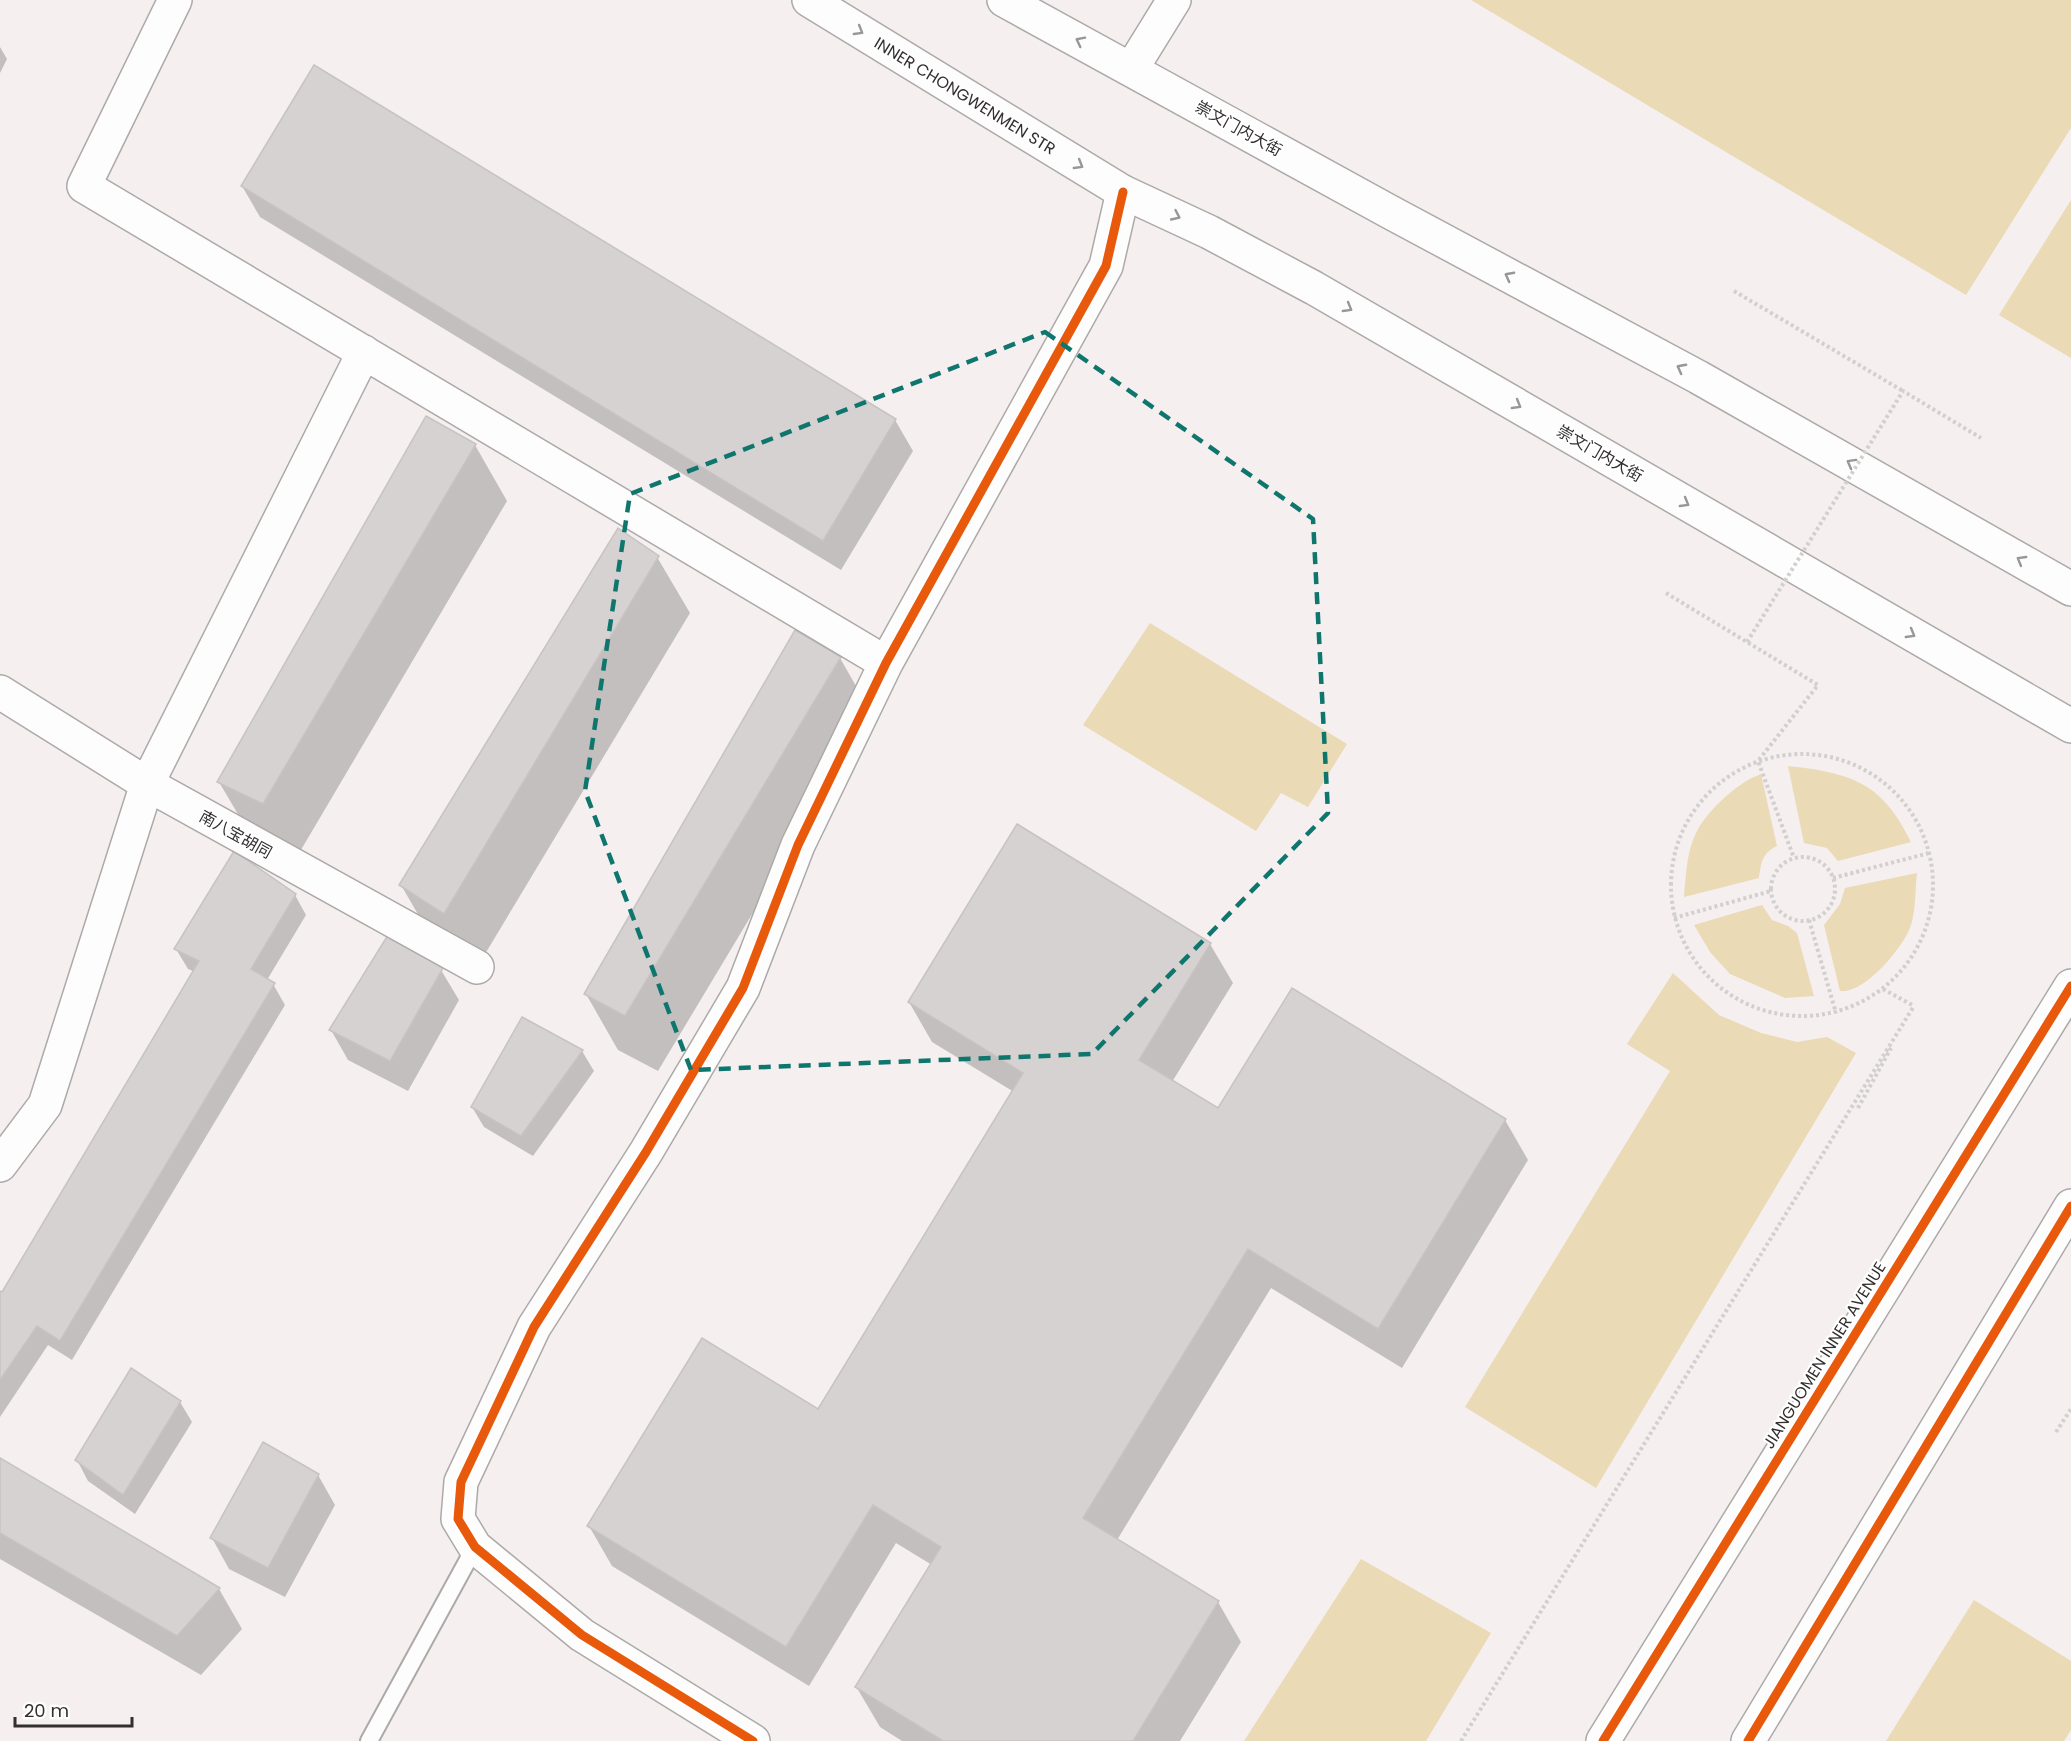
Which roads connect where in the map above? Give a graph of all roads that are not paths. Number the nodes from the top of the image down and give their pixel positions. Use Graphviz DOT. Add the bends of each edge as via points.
graph roads {
  1 [pos="175,0"];
  2 [pos="809,0"];
  3 [pos="1004,0"];
  4 [pos="1173,0"];
  5 [pos="1132,68"];
  6 [pos="1123,192"];
  7 [pos="364,352"];
  8 [pos="2071,589"];
  9 [pos="886,663"];
  10 [pos="0,692"];
  11 [pos="2071,726"];
  12 [pos="147,784"];
  13 [pos="477,967"];
  14 [pos="2071,986"];
  15 [pos="0,1165"];
  16 [pos="2071,1206"];
  17 [pos="475,1547"];
  18 [pos="369,1741"];
  19 [pos="753,1741"];
  20 [pos="1603,1741"];
  21 [pos="1748,1741"];
  1 -- 7 [label="main road" via="84,186"];
  2 -- 6 [label="main road, INNER CHONGWENMEN STR, one-way"];
  5 -- 3 [label="main road, one-way"];
  4 -- 5 [label="main road"];
  8 -- 5 [label="main road, 崇文门内大街, one-way" via="1718,388 1390,213"];
  6 -- 9 [label="main road" via="1106,266"];
  6 -- 11 [label="main road, 崇文门内大街, one-way" via="1209,231 1314,288"];
  7 -- 9 [label="main road"];
  7 -- 12 [label="main road"];
  9 -- 17 [label="main road" via="798,844 743,988 646,1152 534,1327 465,1471 458,1519"];
  10 -- 12 [label="main road, 南八宝胡同"];
  12 -- 13 [label="main road, 南八宝胡同"];
  12 -- 15 [label="main road" via="45,1105"];
  14 -- 20 [label="main road, JIANGUOMEN INNER AVENUE"];
  16 -- 21 [label="main road"];
  17 -- 18 [label="lane"];
  17 -- 19 [label="main road" via="582,1635"];
}
